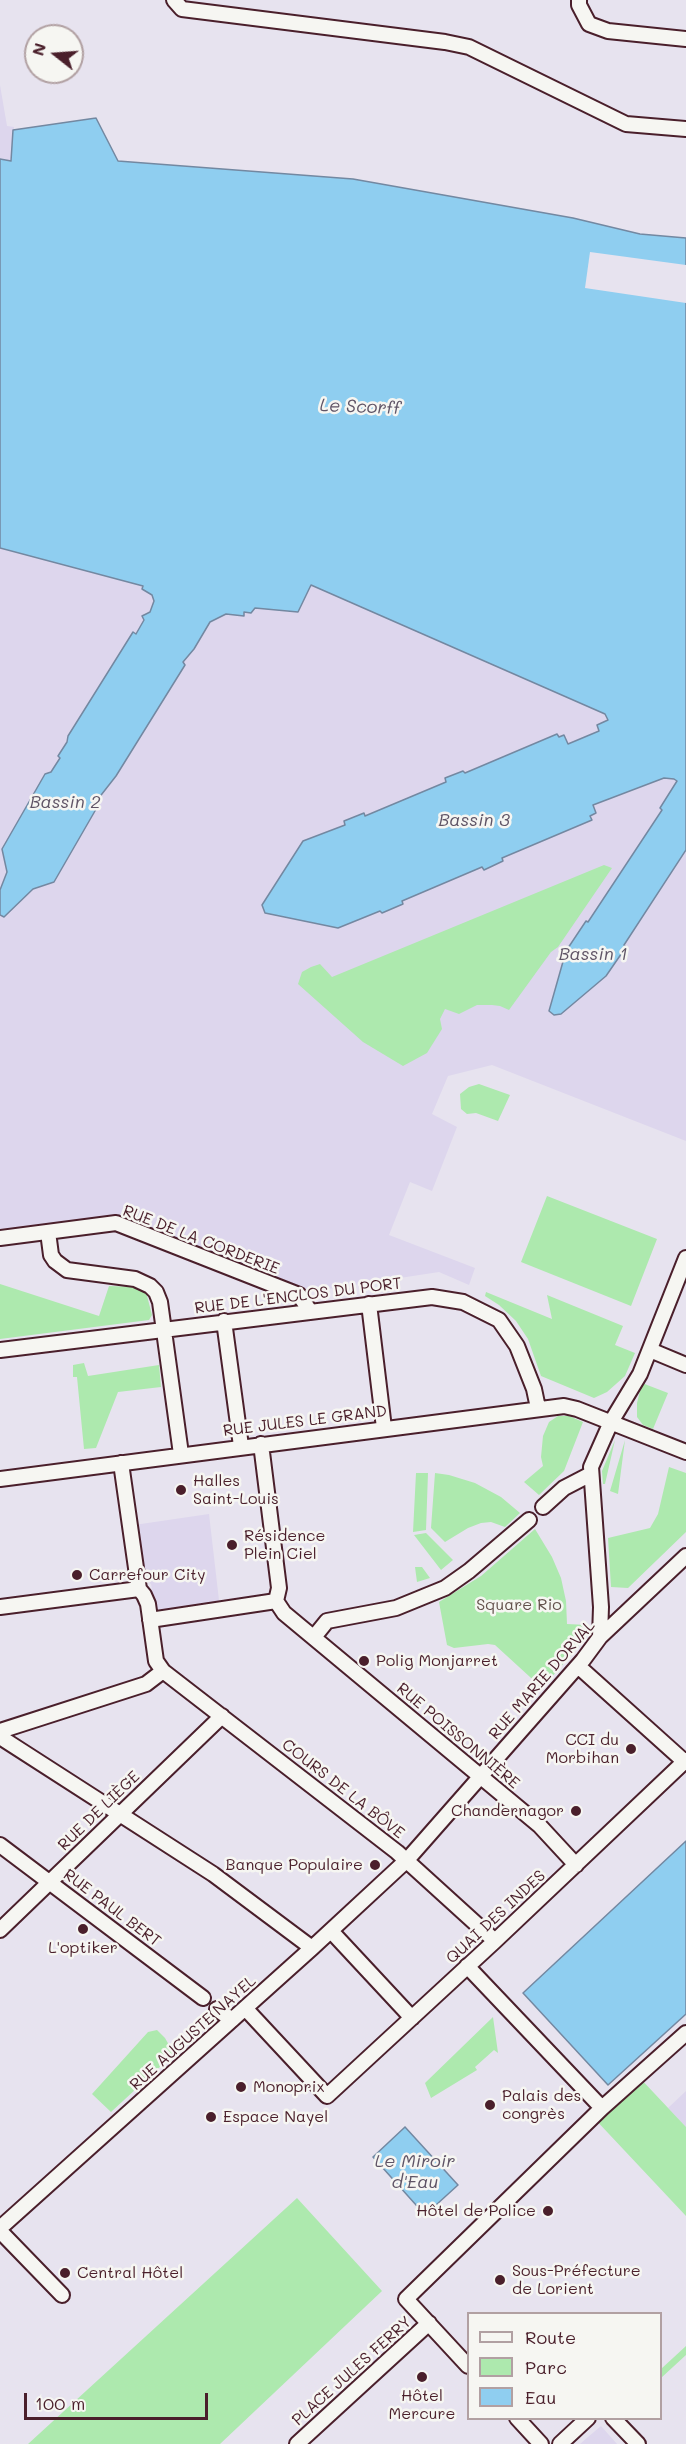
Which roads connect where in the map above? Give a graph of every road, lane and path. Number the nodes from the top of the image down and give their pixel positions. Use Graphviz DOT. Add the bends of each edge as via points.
graph roads {
  1 [pos="174,0"];
  2 [pos="579,0"];
  3 [pos="686,39"];
  4 [pos="686,129"];
  5 [pos="48,1232"];
  6 [pos="0,1238"];
  7 [pos="686,1258"];
  8 [pos="369,1304"];
  9 [pos="310,1311"];
  10 [pos="224,1321"];
  11 [pos="163,1329"];
  12 [pos="0,1350"];
  13 [pos="650,1350"];
  14 [pos="686,1365"];
  15 [pos="538,1408"];
  16 [pos="611,1422"];
  17 [pos="384,1428"];
  18 [pos="261,1444"];
  19 [pos="241,1446"];
  20 [pos="686,1452"];
  21 [pos="181,1454"];
  22 [pos="121,1463"];
  23 [pos="591,1474"];
  24 [pos="0,1479"];
  25 [pos="543,1507"];
  26 [pos="529,1520"];
  27 [pos="686,1556"];
  28 [pos="139,1589"];
  29 [pos="276,1601"];
  30 [pos="0,1607"];
  31 [pos="150,1620"];
  32 [pos="314,1637"];
  33 [pos="600,1637"];
  34 [pos="578,1666"];
  35 [pos="163,1671"];
  36 [pos="222,1716"];
  37 [pos="0,1731"];
  38 [pos="0,1737"];
  39 [pos="686,1762"];
  40 [pos="482,1776"];
  41 [pos="120,1814"];
  42 [pos="0,1845"];
  43 [pos="407,1860"];
  44 [pos="576,1865"];
  45 [pos="49,1882"];
  46 [pos="0,1930"];
  47 [pos="331,1931"];
  48 [pos="495,1941"];
  49 [pos="312,1948"];
  50 [pos="467,1966"];
  51 [pos="203,1998"];
  52 [pos="245,2008"];
  53 [pos="217,2009"];
  54 [pos="412,2018"];
  55 [pos="232,2020"];
  56 [pos="686,2033"];
  57 [pos="602,2108"];
  58 [pos="3,2226"];
  59 [pos="62,2295"];
  60 [pos="429,2323"];
  61 [pos="467,2365"];
  62 [pos="519,2420"];
  63 [pos="586,2420"];
  64 [pos="615,2420"];
  65 [pos="297,2444"];
  66 [pos="541,2444"];
  67 [pos="560,2444"];
  68 [pos="638,2444"];
  1 -- 4 [label="street" via="182,9 469,47 626,124"];
  2 -- 3 [label="street" via="589,24 608,31"];
  5 -- 6 [label="street, RUE DE LA CORDERIE"];
  5 -- 9 [label="street, RUE DE LA CORDERIE" via="116,1223 299,1295"];
  5 -- 11 [label="street" via="51,1255 67,1270 135,1279 150,1286 160,1302"];
  7 -- 13 [label="street"];
  8 -- 9 [label="street, RUE DE L'ENCLOS DU PORT"];
  8 -- 15 [label="street, RUE DE L'ENCLOS DU PORT" via="432,1297 463,1302 499,1320 517,1346"];
  8 -- 17 [label="street"];
  9 -- 10 [label="street, RUE DE L'ENCLOS DU PORT"];
  10 -- 11 [label="street, RUE DE L'ENCLOS DU PORT"];
  10 -- 19 [label="street"];
  11 -- 12 [label="street, RUE DE L'ENCLOS DU PORT"];
  11 -- 21 [label="street"];
  13 -- 14 [label="street"];
  13 -- 16 [label="street"];
  15 -- 16 [label="street, RUE JULES LE GRAND" via="577,1408"];
  15 -- 17 [label="street, RUE JULES LE GRAND"];
  16 -- 20 [label="street, RUE JULES LE GRAND"];
  16 -- 23 [label="street"];
  17 -- 18 [label="street, RUE JULES LE GRAND"];
  18 -- 19 [label="street, RUE JULES LE GRAND"];
  18 -- 29 [label="street" via="279,1588"];
  19 -- 21 [label="street, RUE JULES LE GRAND"];
  21 -- 22 [label="street, RUE JULES LE GRAND"];
  22 -- 24 [label="street, RUE JULES LE GRAND"];
  22 -- 28 [label="street"];
  23 -- 25 [label="street" via="564,1488"];
  23 -- 33 [label="street"];
  26 -- 32 [label="street" via="445,1588 396,1608 327,1621"];
  27 -- 33 [label="street, RUE MARIE DORVAL"];
  28 -- 30 [label="street"];
  28 -- 31 [label="street" via="146,1597"];
  29 -- 31 [label="street"];
  29 -- 32 [label="street, RUE POISSONNIÈRE" via="284,1613"];
  31 -- 35 [label="street" via="156,1660"];
  32 -- 40 [label="street, RUE POISSONNIÈRE"];
  33 -- 34 [label="street, RUE MARIE DORVAL"];
  34 -- 39 [label="street"];
  34 -- 40 [label="street, RUE MARIE DORVAL"];
  35 -- 36 [label="street, COURS DE LA BÔVE"];
  35 -- 37 [label="street" via="146,1684"];
  36 -- 41 [label="street, RUE DE LIÈGE"];
  36 -- 43 [label="street, COURS DE LA BÔVE"];
  38 -- 41 [label="street"];
  39 -- 44 [label="street, QUAI DES INDES"];
  40 -- 43 [label="street, RUE MARIE DORVAL"];
  40 -- 44 [label="street, RUE POISSONNIÈRE" via="539,1825"];
  41 -- 45 [label="street, RUE DE LIÈGE"];
  41 -- 49 [label="street" via="213,1874"];
  42 -- 45 [label="street, RUE PAUL BERT"];
  43 -- 47 [label="street, RUE AUGUSTE NAYEL"];
  43 -- 48 [label="street, COURS DE LA BÔVE"];
  44 -- 48 [label="street, QUAI DES INDES"];
  45 -- 46 [label="street, RUE DE LIÈGE"];
  45 -- 51 [label="street, RUE PAUL BERT"];
  47 -- 49 [label="street, RUE AUGUSTE NAYEL"];
  47 -- 54 [label="street"];
  48 -- 50 [label="street, QUAI DES INDES"];
  49 -- 52 [label="street, RUE AUGUSTE NAYEL"];
  50 -- 54 [label="street, QUAI DES INDES"];
  50 -- 57 [label="street"];
  52 -- 54 [label="street, QUAI DES INDES" via="327,2096"];
  52 -- 55 [label="street, RUE AUGUSTE NAYEL"];
  53 -- 55 [label="street"];
  55 -- 58 [label="street, RUE AUGUSTE NAYEL"];
  56 -- 57 [label="street"];
  57 -- 60 [label="street" via="406,2299"];
  58 -- 59 [label="street"];
  60 -- 61 [label="street"];
  60 -- 65 [label="street, PLACE JULES FERRY"];
  62 -- 66 [label="street"];
  63 -- 67 [label="street"];
  64 -- 68 [label="street"];
}
